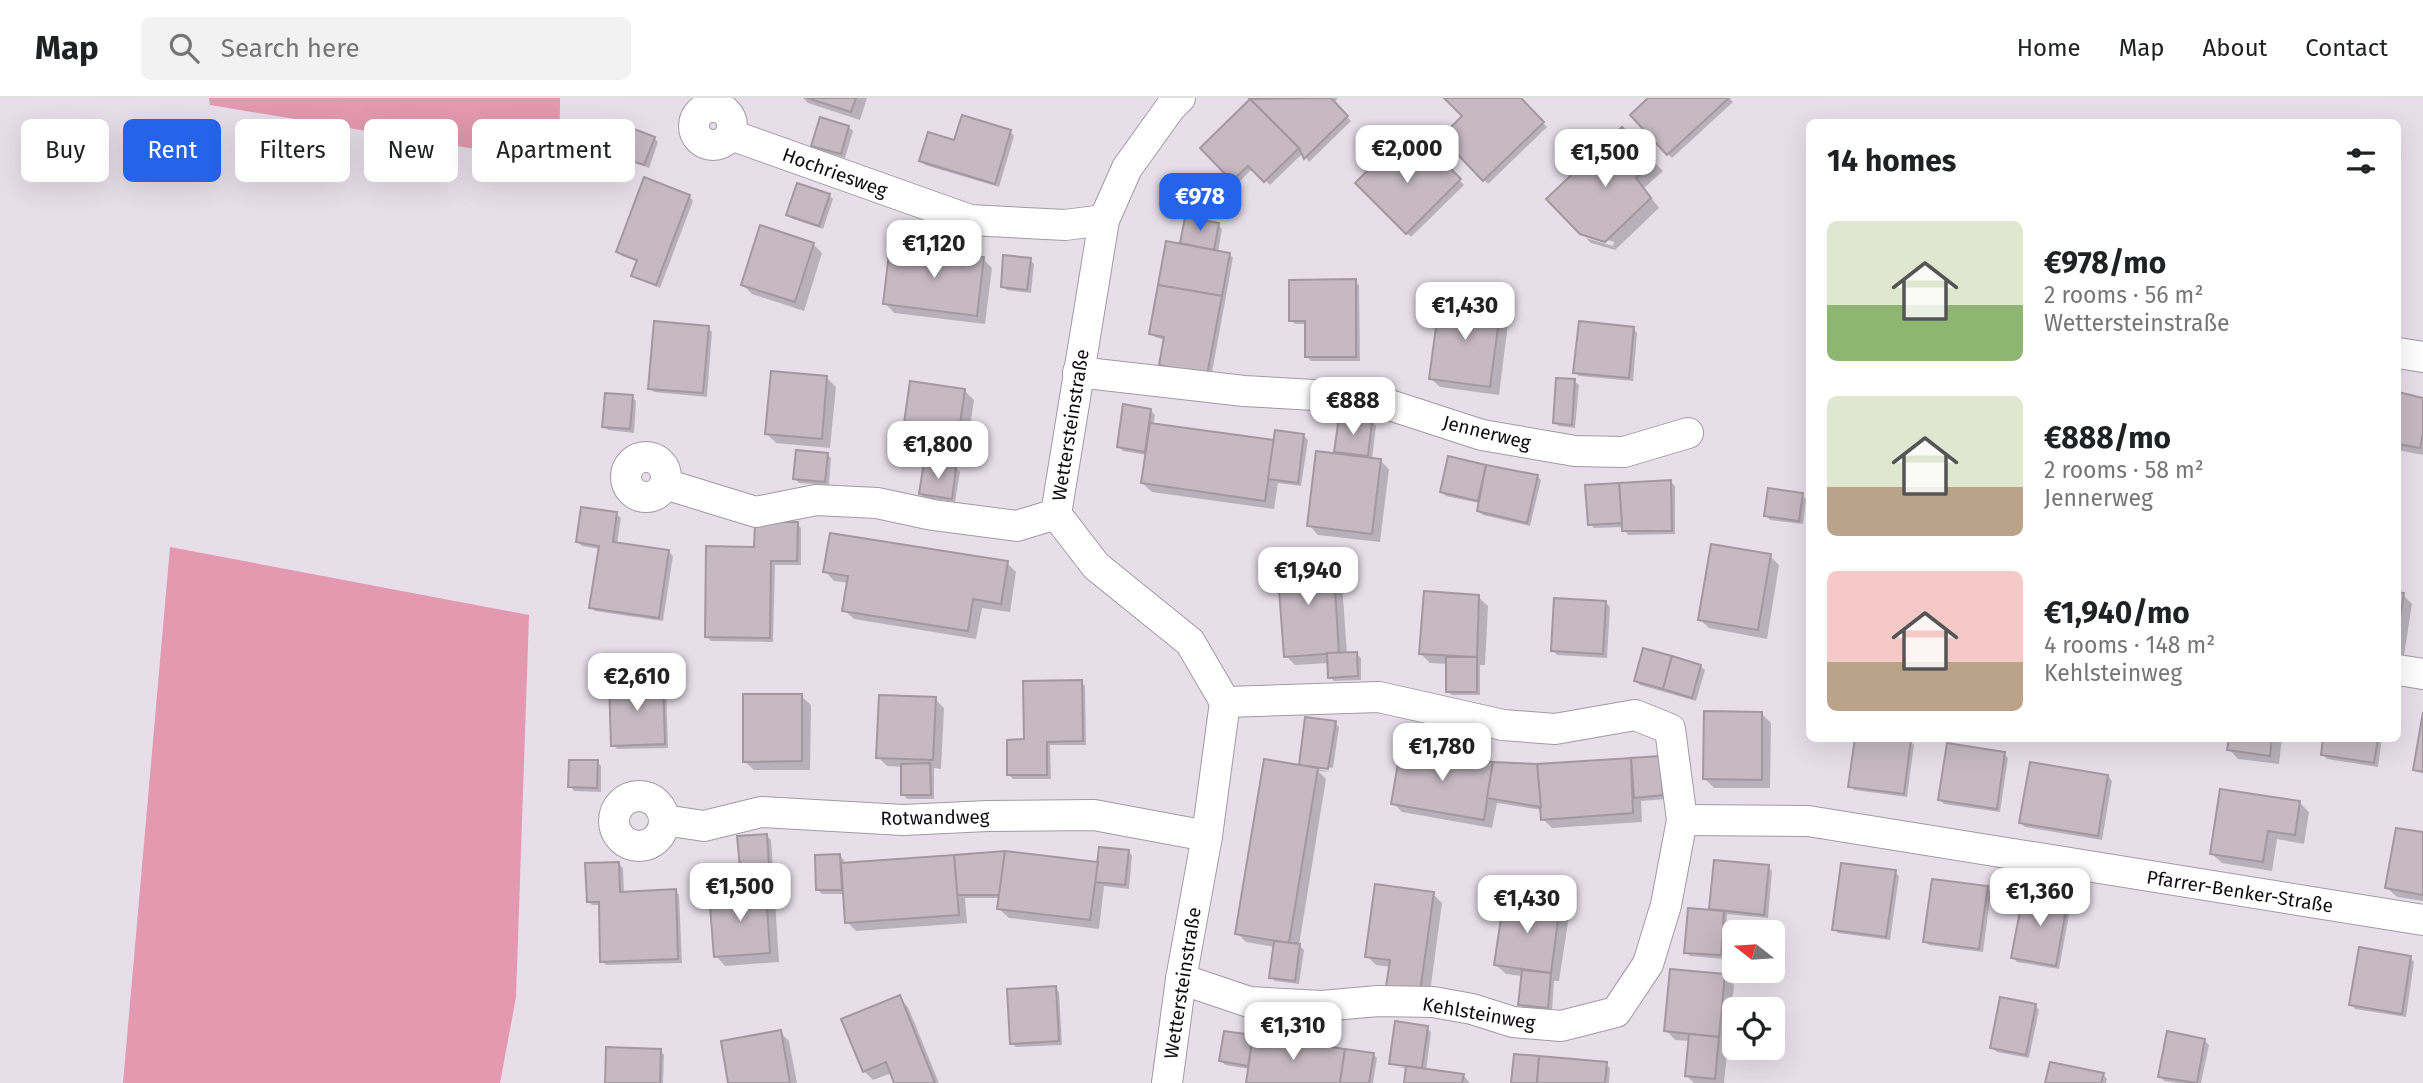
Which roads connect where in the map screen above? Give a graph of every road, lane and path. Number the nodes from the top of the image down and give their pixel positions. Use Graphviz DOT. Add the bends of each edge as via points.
graph roads {
  1 [pos="1181,98"];
  2 [pos="731,135"];
  3 [pos="1104,220"];
  4 [pos="2401,354"];
  5 [pos="2423,358"];
  6 [pos="1078,372"];
  7 [pos="1688,433"];
  8 [pos="665,484"];
  9 [pos="1056,514"];
  10 [pos="2401,670"];
  11 [pos="2423,674"];
  12 [pos="1226,702"];
  13 [pos="664,820"];
  14 [pos="1682,820"];
  15 [pos="1207,836"];
  16 [pos="2423,920"];
  17 [pos="1181,979"];
  18 [pos="1167,1083"];
  1 -- 3 [label="street, Wettersteinstraße" via="1127,169"];
  2 -- 3 [label="street, Hochriesweg" via="970,220 1065,225"];
  3 -- 6 [label="street, Wettersteinstraße"];
  4 -- 5 [label="street"];
  6 -- 7 [label="street, Jennerweg" via="1244,391 1368,398 1482,435 1576,451 1624,452"];
  6 -- 9 [label="street, Wettersteinstraße"];
  8 -- 9 [label="street" via="756,512 816,500 877,503 1017,526"];
  9 -- 12 [label="street, Wettersteinstraße" via="1096,566 1190,642"];
  10 -- 11 [label="street"];
  12 -- 14 [label="street, Kehlsteinweg" via="1379,697 1503,725 1555,729 1635,715 1670,729"];
  12 -- 15 [label="street, Wettersteinstraße"];
  13 -- 15 [label="street, Rotwandweg" via="704,826 761,812 903,820 1094,816"];
  14 -- 16 [label="street, Pfarrer-Benker-Straße" via="1808,821"];
  14 -- 17 [label="street, Kehlsteinweg" via="1648,964 1616,1012 1561,1026 1513,1022 1433,1002 1322,1006 1249,1002"];
  15 -- 17 [label="street, Wettersteinstraße"];
  17 -- 18 [label="street, Wettersteinstraße"];
}
